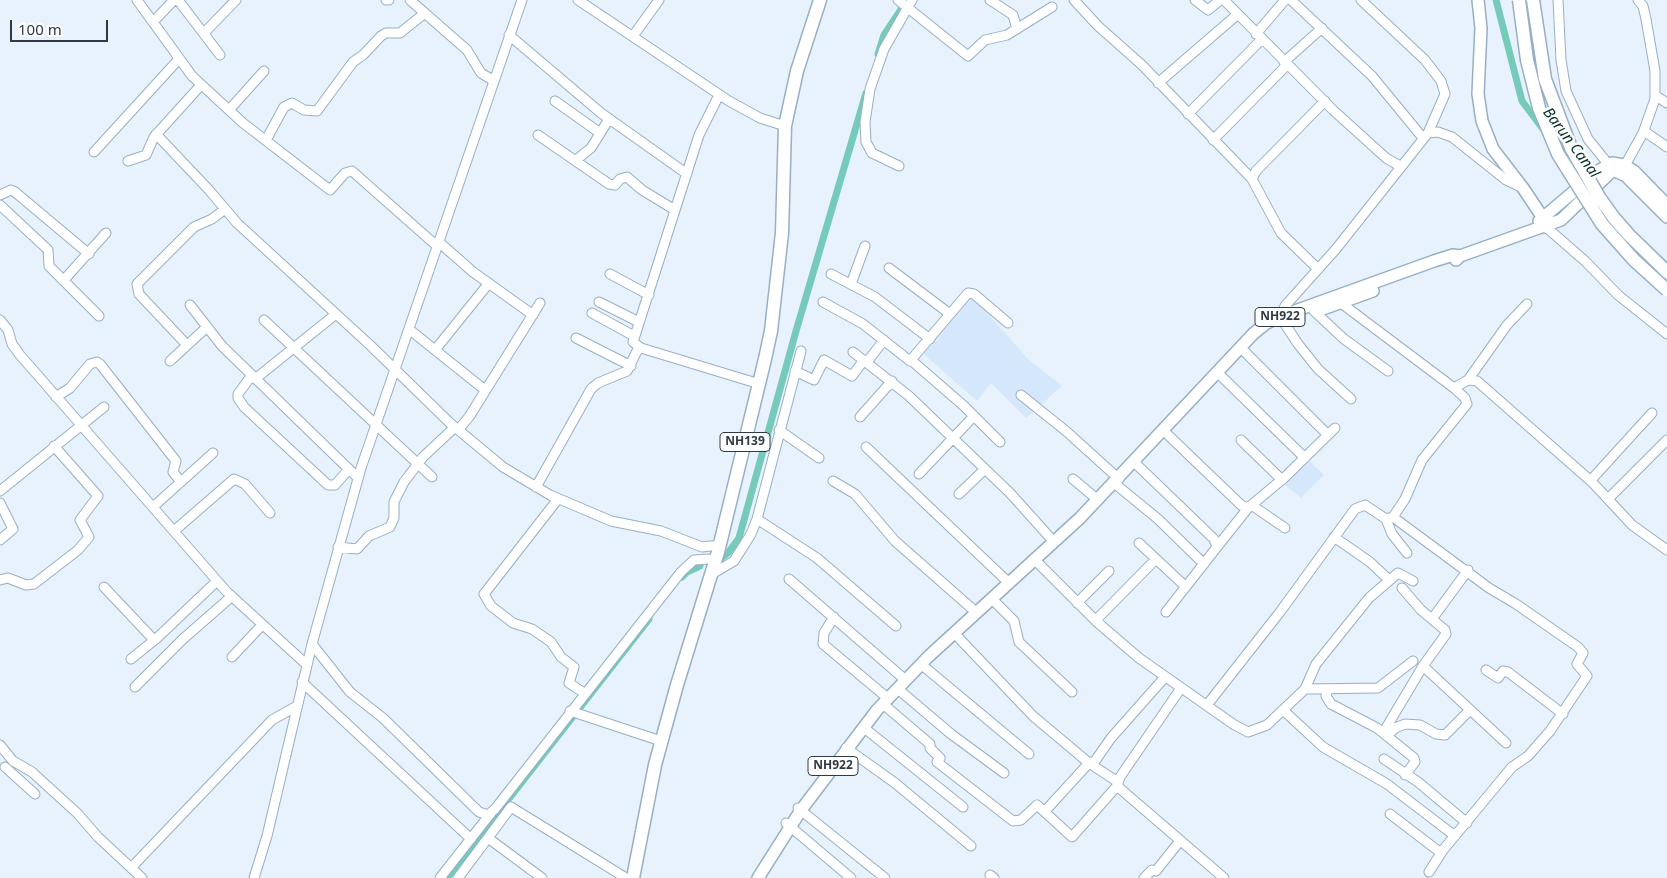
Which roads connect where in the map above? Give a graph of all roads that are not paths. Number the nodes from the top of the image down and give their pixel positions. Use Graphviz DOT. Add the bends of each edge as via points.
graph roads {
  1 [pos="137,0"];
  2 [pos="174,0"];
  3 [pos="178,0"];
  4 [pos="236,0"];
  5 [pos="410,0"];
  6 [pos="522,0"];
  7 [pos="578,0"];
  8 [pos="658,0"];
  9 [pos="814,0"];
  10 [pos="820,0"];
  11 [pos="898,0"];
  12 [pos="990,0"];
  13 [pos="1074,0"];
  14 [pos="1195,0"];
  15 [pos="1220,0"];
  16 [pos="1224,0"];
  17 [pos="1285,0"];
  18 [pos="1291,0"];
  19 [pos="1361,0"];
  20 [pos="1478,0"];
  21 [pos="1520,0"];
  22 [pos="1533,0"];
  23 [pos="1558,0"];
  24 [pos="1640,1"];
  25 [pos="910,3"];
  26 [pos="1052,7"];
  27 [pos="426,13"];
  28 [pos="1238,14"];
  29 [pos="153,22"];
  30 [pos="1322,28"];
  31 [pos="1017,29"];
  32 [pos="204,34"];
  33 [pos="509,35"];
  34 [pos="633,36"];
  35 [pos="1259,36"];
  36 [pos="220,55"];
  37 [pos="179,59"];
  38 [pos="1286,64"];
  39 [pos="264,71"];
  40 [pos="494,82"];
  41 [pos="1158,83"];
  42 [pos="200,85"];
  43 [pos="719,95"];
  44 [pos="1656,96"];
  45 [pos="555,101"];
  46 [pos="1325,102"];
  47 [pos="1667,103"];
  48 [pos="229,110"];
  49 [pos="1188,114"];
  50 [pos="609,119"];
  51 [pos="782,124"];
  52 [pos="1644,131"];
  53 [pos="600,133"];
  54 [pos="156,134"];
  55 [pos="538,134"];
  56 [pos="1426,135"];
  57 [pos="266,140"];
  58 [pos="1213,140"];
  59 [pos="1667,147"];
  60 [pos="94,152"];
  61 [pos="576,160"];
  62 [pos="128,162"];
  63 [pos="1609,165"];
  64 [pos="898,166"];
  65 [pos="1400,166"];
  66 [pos="1623,169"];
  67 [pos="687,174"];
  68 [pos="1252,179"];
  69 [pos="1592,182"];
  70 [pos="1523,188"];
  71 [pos="0,196"];
  72 [pos="0,205"];
  73 [pos="1667,205"];
  74 [pos="225,209"];
  75 [pos="675,210"];
  76 [pos="1667,218"];
  77 [pos="1547,219"];
  78 [pos="106,233"];
  79 [pos="439,245"];
  80 [pos="865,246"];
  81 [pos="89,254"];
  82 [pos="1460,256"];
  83 [pos="890,268"];
  84 [pos="1318,269"];
  85 [pos="1667,272"];
  86 [pos="610,274"];
  87 [pos="831,274"];
  88 [pos="63,281"];
  89 [pos="489,284"];
  90 [pos="851,284"];
  91 [pos="1667,290"];
  92 [pos="649,295"];
  93 [pos="599,302"];
  94 [pos="823,302"];
  95 [pos="540,303"];
  96 [pos="1341,303"];
  97 [pos="1527,304"];
  98 [pos="190,305"];
  99 [pos="1314,311"];
  100 [pos="592,313"];
  101 [pos="336,314"];
  102 [pos="950,314"];
  103 [pos="533,315"];
  104 [pos="100,316"];
  105 [pos="1282,319"];
  106 [pos="0,320"];
  107 [pos="264,320"];
  108 [pos="639,322"];
  109 [pos="1008,323"];
  110 [pos="207,327"];
  111 [pos="410,330"];
  112 [pos="1667,334"];
  113 [pos="634,336"];
  114 [pos="576,338"];
  115 [pos="930,339"];
  116 [pos="884,340"];
  117 [pos="187,346"];
  118 [pos="639,347"];
  119 [pos="294,348"];
  120 [pos="435,350"];
  121 [pos="801,351"];
  122 [pos="1244,351"];
  123 [pos="853,352"];
  124 [pos="911,360"];
  125 [pos="170,361"];
  126 [pos="865,361"];
  127 [pos="631,366"];
  128 [pos="396,370"];
  129 [pos="795,371"];
  130 [pos="1388,371"];
  131 [pos="1220,375"];
  132 [pos="253,377"];
  133 [pos="1468,380"];
  134 [pos="892,381"];
  135 [pos="753,382"];
  136 [pos="1454,388"];
  137 [pos="485,390"];
  138 [pos="1021,395"];
  139 [pos="56,397"];
  140 [pos="1351,399"];
  141 [pos="104,407"];
  142 [pos="1652,413"];
  143 [pos="974,416"];
  144 [pos="860,417"];
  145 [pos="377,424"];
  146 [pos="81,427"];
  147 [pos="1335,428"];
  148 [pos="456,429"];
  149 [pos="780,430"];
  150 [pos="1166,433"];
  151 [pos="1328,435"];
  152 [pos="952,438"];
  153 [pos="1241,440"];
  154 [pos="1667,440"];
  155 [pos="1000,442"];
  156 [pos="54,446"];
  157 [pos="866,447"];
  158 [pos="1145,450"];
  159 [pos="213,452"];
  160 [pos="819,458"];
  161 [pos="1305,458"];
  162 [pos="1134,462"];
  163 [pos="418,464"];
  164 [pos="348,469"];
  165 [pos="985,469"];
  166 [pos="919,474"];
  167 [pos="432,477"];
  168 [pos="358,478"];
  169 [pos="1073,479"];
  170 [pos="1282,480"];
  171 [pos="1591,480"];
  172 [pos="832,481"];
  173 [pos="1116,481"];
  174 [pos="181,482"];
  175 [pos="536,487"];
  176 [pos="0,491"];
  177 [pos="959,494"];
  178 [pos="1609,498"];
  179 [pos="558,499"];
  180 [pos="1098,500"];
  181 [pos="0,503"];
  182 [pos="153,507"];
  183 [pos="1250,507"];
  184 [pos="270,513"];
  185 [pos="1389,518"];
  186 [pos="757,519"];
  187 [pos="1285,528"];
  188 [pos="174,531"];
  189 [pos="1334,537"];
  190 [pos="0,540"];
  191 [pos="1054,542"];
  192 [pos="1139,543"];
  193 [pos="716,545"];
  194 [pos="338,547"];
  195 [pos="1217,547"];
  196 [pos="1667,550"];
  197 [pos="1408,553"];
  198 [pos="709,559"];
  199 [pos="1034,559"];
  200 [pos="1156,559"];
  201 [pos="1204,564"];
  202 [pos="1468,570"];
  203 [pos="1109,571"];
  204 [pos="712,574"];
  205 [pos="789,579"];
  206 [pos="0,580"];
  207 [pos="1389,580"];
  208 [pos="217,581"];
  209 [pos="1413,581"];
  210 [pos="1009,583"];
  211 [pos="104,587"];
  212 [pos="1186,587"];
  213 [pos="1402,588"];
  214 [pos="232,597"];
  215 [pos="992,599"];
  216 [pos="1077,602"];
  217 [pos="1166,612"];
  218 [pos="977,613"];
  219 [pos="834,617"];
  220 [pos="1432,619"];
  221 [pos="1096,620"];
  222 [pos="262,625"];
  223 [pos="896,626"];
  224 [pos="955,634"];
  225 [pos="154,640"];
  226 [pos="312,644"];
  227 [pos="929,656"];
  228 [pos="232,657"];
  229 [pos="131,659"];
  230 [pos="1413,661"];
  231 [pos="307,665"];
  232 [pos="922,665"];
  233 [pos="1423,666"];
  234 [pos="1486,670"];
  235 [pos="1165,676"];
  236 [pos="902,677"];
  237 [pos="302,682"];
  238 [pos="135,687"];
  239 [pos="898,688"];
  240 [pos="1181,688"];
  241 [pos="1305,689"];
  242 [pos="1328,689"];
  243 [pos="1072,692"];
  244 [pos="584,693"];
  245 [pos="884,700"];
  246 [pos="1206,705"];
  247 [pos="297,706"];
  248 [pos="1283,710"];
  249 [pos="1469,711"];
  250 [pos="573,712"];
  251 [pos="1563,714"];
  252 [pos="863,727"];
  253 [pos="1385,735"];
  254 [pos="655,739"];
  255 [pos="1506,743"];
  256 [pos="0,745"];
  257 [pos="846,748"];
  258 [pos="1029,754"];
  259 [pos="1384,759"];
  260 [pos="13,761"];
  261 [pos="1090,763"];
  262 [pos="652,764"];
  263 [pos="2,768"];
  264 [pos="1004,773"];
  265 [pos="1405,775"];
  266 [pos="1118,784"];
  267 [pos="35,794"];
  268 [pos="502,800"];
  269 [pos="511,806"];
  270 [pos="963,807"];
  271 [pos="799,809"];
  272 [pos="1045,811"];
  273 [pos="491,813"];
  274 [pos="1390,814"];
  275 [pos="1467,823"];
  276 [pos="788,825"];
  277 [pos="1455,836"];
  278 [pos="488,838"];
  279 [pos="470,839"];
  280 [pos="1179,842"];
  281 [pos="970,846"];
  282 [pos="1441,853"];
  283 [pos="131,868"];
  284 [pos="1429,872"];
  285 [pos="142,878"];
  286 [pos="254,878"];
  287 [pos="440,878"];
  288 [pos="458,878"];
  289 [pos="542,878"];
  290 [pos="627,878"];
  291 [pos="633,878"];
  292 [pos="752,878"];
  293 [pos="758,878"];
  294 [pos="852,878"];
  295 [pos="885,878"];
  296 [pos="1144,878"];
  297 [pos="1224,878"];
  1 -- 29 [label="street"];
  2 -- 29 [label="street"];
  3 -- 32 [label="street"];
  4 -- 32 [label="street"];
  5 -- 27 [label="street"];
  6 -- 33 [label="street"];
  7 -- 34 [label="street"];
  8 -- 34 [label="street"];
  9 -- 51 [label="highway, NH139" via="792,68"];
  10 -- 51 [label="highway, NH139"];
  11 -- 25 [label="street"];
  12 -- 31 [label="street" via="1013,15"];
  13 -- 41 [label="street"];
  14 -- 15 [label="street" via="1208,10"];
  16 -- 28 [label="street"];
  17 -- 35 [label="street"];
  18 -- 30 [label="street"];
  19 -- 56 [label="street" via="1425,60 1441,81 1444,94"];
  20 -- 70 [label="main road" via="1481,28 1480,114 1493,149"];
  21 -- 91 [label="highway, bridge" via="1528,68 1539,108 1558,154 1602,224"];
  22 -- 85 [label="highway, bridge" via="1546,79 1571,148 1614,218"];
  23 -- 63 [label="street" via="1566,91 1588,140"];
  24 -- 44 [label="street" via="1645,11 1654,62"];
  25 -- 31 [label="street" via="967,56 985,40 1002,37"];
  25 -- 64 [label="street" via="884,49 870,89 865,122 866,142 872,153"];
  26 -- 31 [label="street"];
  27 -- 40 [label="street" via="468,50 481,73"];
  27 -- 57 [label="street" via="400,33 381,36 353,62 317,111 304,110 292,104 284,107"];
  28 -- 35 [label="street"];
  28 -- 41 [label="street"];
  29 -- 37 [label="street"];
  30 -- 38 [label="street"];
  30 -- 56 [label="street"];
  32 -- 36 [label="street"];
  33 -- 40 [label="street"];
  33 -- 50 [label="street"];
  34 -- 43 [label="street"];
  35 -- 38 [label="street"];
  35 -- 49 [label="street"];
  37 -- 42 [label="street"];
  37 -- 60 [label="street"];
  38 -- 46 [label="street"];
  38 -- 58 [label="street"];
  39 -- 48 [label="street"];
  40 -- 79 [label="street"];
  41 -- 49 [label="street"];
  42 -- 48 [label="street"];
  42 -- 54 [label="street"];
  43 -- 51 [label="street" via="755,115"];
  43 -- 67 [label="street" via="699,135"];
  44 -- 47 [label="street"];
  44 -- 52 [label="street"];
  45 -- 53 [label="street"];
  46 -- 65 [label="street" via="1386,158"];
  46 -- 68 [label="street" via="1256,171"];
  48 -- 57 [label="street"];
  49 -- 58 [label="street"];
  50 -- 53 [label="street"];
  50 -- 67 [label="street"];
  51 -- 135 [label="highway, NH139" via="768,306"];
  51 -- 193 [label="highway, NH139" via="782,233 771,331"];
  52 -- 59 [label="street"];
  52 -- 66 [label="street"];
  53 -- 61 [label="street" via="591,148"];
  54 -- 62 [label="street" via="146,155"];
  54 -- 74 [label="street"];
  55 -- 61 [label="street"];
  56 -- 65 [label="street"];
  56 -- 70 [label="street" via="1438,132 1452,137 1506,180"];
  57 -- 79 [label="street" via="330,190 345,173 352,171"];
  58 -- 68 [label="street"];
  61 -- 75 [label="street" via="612,185 627,177"];
  63 -- 66 [label="main road"];
  63 -- 69 [label="main road"];
  65 -- 84 [label="street"];
  66 -- 69 [label="main road" via="1613,170"];
  66 -- 73 [label="main road" via="1635,172"];
  66 -- 76 [label="main road"];
  67 -- 75 [label="street"];
  68 -- 84 [label="street" via="1281,233"];
  69 -- 77 [label="main road, bridge"];
  69 -- 77 [label="main road, bridge" via="1561,220"];
  70 -- 77 [label="main road"];
  71 -- 81 [label="street" via="11,190 15,192"];
  72 -- 88 [label="street" via="45,247 48,263"];
  74 -- 101 [label="street"];
  74 -- 117 [label="street" via="194,227 137,284 139,294"];
  75 -- 92 [label="street"];
  77 -- 82 [label="main road" via="1518,235"];
  77 -- 112 [label="street" via="1618,295"];
  78 -- 81 [label="street"];
  79 -- 89 [label="street"];
  79 -- 111 [label="street"];
  80 -- 90 [label="street"];
  81 -- 88 [label="street"];
  82 -- 96 [label="main road" via="1455,261"];
  82 -- 105 [label="main road, NH922" via="1434,261"];
  83 -- 102 [label="street"];
  84 -- 105 [label="street" via="1285,306"];
  86 -- 92 [label="street"];
  87 -- 90 [label="street"];
  88 -- 104 [label="street"];
  89 -- 103 [label="street"];
  89 -- 120 [label="street"];
  90 -- 115 [label="street" via="881,301"];
  92 -- 108 [label="street"];
  93 -- 108 [label="street"];
  94 -- 116 [label="street" via="853,317"];
  95 -- 103 [label="street"];
  96 -- 99 [label="main road"];
  96 -- 136 [label="street"];
  97 -- 133 [label="street" via="1507,325"];
  98 -- 110 [label="street"];
  99 -- 105 [label="main road"];
  99 -- 130 [label="street" via="1344,339"];
  100 -- 113 [label="street"];
  101 -- 119 [label="street"];
  101 -- 128 [label="street"];
  102 -- 109 [label="street" via="970,292"];
  102 -- 115 [label="street"];
  103 -- 137 [label="street"];
  105 -- 122 [label="main road"];
  105 -- 140 [label="street" via="1318,369"];
  105 -- 158 [label="main road, NH922" via="1265,324 1253,334"];
  106 -- 139 [label="street" via="15,348"];
  107 -- 119 [label="street"];
  108 -- 113 [label="street"];
  110 -- 117 [label="street"];
  110 -- 132 [label="street"];
  111 -- 120 [label="street"];
  111 -- 128 [label="street"];
  113 -- 118 [label="street" via="633,342"];
  114 -- 127 [label="street"];
  115 -- 124 [label="street"];
  116 -- 124 [label="street"];
  116 -- 126 [label="street"];
  117 -- 125 [label="street"];
  118 -- 127 [label="street"];
  118 -- 135 [label="street"];
  119 -- 132 [label="street"];
  119 -- 145 [label="street"];
  120 -- 137 [label="street"];
  121 -- 129 [label="street"];
  122 -- 131 [label="main road"];
  122 -- 151 [label="street"];
  123 -- 126 [label="street"];
  124 -- 143 [label="street"];
  126 -- 129 [label="street" via="852,376 824,360 814,380"];
  126 -- 134 [label="street"];
  127 -- 175 [label="street" via="623,374 591,389"];
  128 -- 145 [label="street"];
  128 -- 148 [label="street"];
  129 -- 149 [label="street"];
  131 -- 150 [label="main road"];
  131 -- 161 [label="street"];
  132 -- 164 [label="street"];
  132 -- 164 [label="street" via="238,394 244,407 328,485 335,485"];
  133 -- 136 [label="street"];
  133 -- 171 [label="street" via="1477,381"];
  134 -- 144 [label="street"];
  134 -- 152 [label="street"];
  135 -- 193 [label="highway, NH139"];
  136 -- 185 [label="street" via="1466,398 1467,404 1422,460 1405,499"];
  137 -- 148 [label="street"];
  138 -- 173 [label="street" via="1066,431"];
  139 -- 146 [label="street"];
  139 -- 174 [label="street" via="70,388 90,364 100,364 176,461 173,472"];
  141 -- 146 [label="street"];
  142 -- 171 [label="street"];
  143 -- 152 [label="street"];
  143 -- 155 [label="street"];
  145 -- 163 [label="street"];
  145 -- 168 [label="street"];
  146 -- 156 [label="street"];
  146 -- 182 [label="street"];
  147 -- 151 [label="street"];
  148 -- 163 [label="street"];
  148 -- 175 [label="street" via="503,467"];
  149 -- 160 [label="street"];
  149 -- 186 [label="street"];
  150 -- 158 [label="main road"];
  150 -- 183 [label="street" via="1241,505"];
  151 -- 161 [label="street"];
  152 -- 165 [label="street"];
  152 -- 166 [label="street"];
  153 -- 170 [label="street"];
  154 -- 178 [label="street"];
  156 -- 176 [label="street"];
  156 -- 206 [label="street" via="98,496 80,520 89,537 78,550 34,584 26,586 8,578"];
  157 -- 210 [label="street"];
  158 -- 162 [label="main road, NH922"];
  159 -- 174 [label="street"];
  161 -- 170 [label="street"];
  162 -- 173 [label="main road, NH922"];
  162 -- 195 [label="street" via="1214,539"];
  163 -- 167 [label="street"];
  163 -- 194 [label="street" via="396,498 390,527 369,536 357,549"];
  164 -- 168 [label="street"];
  165 -- 177 [label="street"];
  165 -- 191 [label="street"];
  168 -- 194 [label="street"];
  169 -- 180 [label="street"];
  170 -- 183 [label="street"];
  171 -- 178 [label="street"];
  172 -- 218 [label="street" via="855,494 895,541"];
  173 -- 180 [label="main road, NH922"];
  173 -- 201 [label="street"];
  174 -- 182 [label="street"];
  175 -- 179 [label="street"];
  178 -- 196 [label="street" via="1636,528"];
  179 -- 193 [label="street" via="612,521 661,531 702,547"];
  179 -- 244 [label="street" via="484,594 491,606 513,623 532,629 551,642 561,658 574,667 569,683"];
  180 -- 191 [label="main road, NH922"];
  181 -- 190 [label="street" via="12,529"];
  182 -- 188 [label="street"];
  183 -- 187 [label="street"];
  183 -- 195 [label="street"];
  184 -- 188 [label="street" via="245,484 234,479"];
  185 -- 189 [label="street" via="1361,505"];
  185 -- 197 [label="street" via="1392,534"];
  185 -- 202 [label="street"];
  186 -- 204 [label="street" via="739,555"];
  186 -- 223 [label="street" via="830,568"];
  188 -- 208 [label="street"];
  189 -- 207 [label="street"];
  189 -- 246 [label="street"];
  191 -- 199 [label="main road, NH922"];
  192 -- 200 [label="street"];
  193 -- 198 [label="highway, NH139"];
  193 -- 204 [label="highway, NH139"];
  194 -- 226 [label="street"];
  195 -- 201 [label="street"];
  198 -- 244 [label="street" via="694,560 680,572"];
  198 -- 254 [label="highway, NH139"];
  199 -- 210 [label="main road, NH922"];
  199 -- 216 [label="street"];
  200 -- 212 [label="street"];
  200 -- 221 [label="street"];
  201 -- 212 [label="street"];
  202 -- 220 [label="street"];
  202 -- 251 [label="street" via="1489,588 1583,651 1577,664 1586,678"];
  203 -- 216 [label="street"];
  204 -- 262 [label="highway, NH139"];
  205 -- 219 [label="street"];
  207 -- 209 [label="street" via="1401,573"];
  207 -- 241 [label="street" via="1358,610 1316,664"];
  208 -- 214 [label="street"];
  208 -- 225 [label="street"];
  210 -- 215 [label="main road, NH922"];
  211 -- 225 [label="street"];
  212 -- 217 [label="street"];
  213 -- 220 [label="street"];
  214 -- 222 [label="street"];
  214 -- 238 [label="street" via="183,639"];
  215 -- 218 [label="main road, NH922"];
  215 -- 243 [label="street" via="1014,621 1019,642"];
  216 -- 221 [label="street"];
  218 -- 224 [label="main road, NH922"];
  219 -- 236 [label="street"];
  219 -- 245 [label="street" via="824,633 823,644"];
  220 -- 233 [label="street" via="1446,634"];
  221 -- 235 [label="street"];
  222 -- 228 [label="street"];
  222 -- 231 [label="street"];
  224 -- 227 [label="main road, NH922"];
  224 -- 261 [label="street" via="1033,716"];
  225 -- 229 [label="street"];
  226 -- 231 [label="street"];
  226 -- 273 [label="street" via="356,698 383,718 479,812 483,815"];
  227 -- 232 [label="main road"];
  227 -- 236 [label="main road" via="919,660"];
  230 -- 242 [label="street" via="1378,688"];
  231 -- 237 [label="street"];
  232 -- 239 [label="main road, NH922"];
  232 -- 258 [label="street"];
  233 -- 249 [label="street"];
  233 -- 253 [label="street"];
  234 -- 251 [label="street" via="1498,678 1503,671 1508,672"];
  235 -- 240 [label="street"];
  235 -- 261 [label="street"];
  236 -- 245 [label="main road"];
  237 -- 247 [label="street"];
  237 -- 279 [label="street"];
  239 -- 245 [label="main road, NH922"];
  239 -- 264 [label="street" via="936,722"];
  240 -- 246 [label="street"];
  240 -- 266 [label="street"];
  241 -- 242 [label="street"];
  241 -- 248 [label="street"];
  242 -- 253 [label="street" via="1326,696 1331,704"];
  244 -- 250 [label="street"];
  245 -- 252 [label="main road, NH922"];
  245 -- 271 [label="main road" via="842,745"];
  245 -- 272 [label="street" via="930,744 940,758 937,762 1009,819 1018,822 1034,805"];
  246 -- 248 [label="street" via="1248,732 1267,725"];
  247 -- 283 [label="street" via="272,720"];
  247 -- 286 [label="street"];
  248 -- 277 [label="street" via="1323,747 1387,784"];
  249 -- 253 [label="street" via="1445,734 1436,734 1420,725 1404,724"];
  249 -- 255 [label="street"];
  250 -- 254 [label="street"];
  250 -- 268 [label="street"];
  251 -- 275 [label="street" via="1534,751 1512,767"];
  252 -- 257 [label="main road, NH922"];
  252 -- 270 [label="street"];
  253 -- 265 [label="street" via="1414,758 1415,762"];
  254 -- 262 [label="highway, NH139"];
  256 -- 260 [label="street"];
  257 -- 271 [label="main road, NH922"];
  257 -- 281 [label="street" via="895,783"];
  259 -- 265 [label="street"];
  260 -- 263 [label="street"];
  260 -- 283 [label="street" via="32,772"];
  261 -- 266 [label="street"];
  261 -- 272 [label="street"];
  262 -- 290 [label="highway, NH139"];
  262 -- 291 [label="highway, NH139"];
  263 -- 267 [label="street"];
  265 -- 275 [label="street"];
  266 -- 272 [label="street" via="1072,837"];
  266 -- 280 [label="street"];
  268 -- 269 [label="street"];
  268 -- 273 [label="street"];
  269 -- 278 [label="street"];
  269 -- 290 [label="street"];
  271 -- 276 [label="main road"];
  271 -- 295 [label="street"];
  273 -- 279 [label="street"];
  274 -- 282 [label="street"];
  275 -- 277 [label="street"];
  276 -- 292 [label="main road"];
  276 -- 293 [label="main road"];
  276 -- 294 [label="street"];
  277 -- 282 [label="street"];
  278 -- 288 [label="street"];
  278 -- 289 [label="street"];
  279 -- 287 [label="street"];
  280 -- 296 [label="street" via="1156,870"];
  280 -- 297 [label="street"];
  282 -- 284 [label="street"];
  283 -- 285 [label="street"];
}
